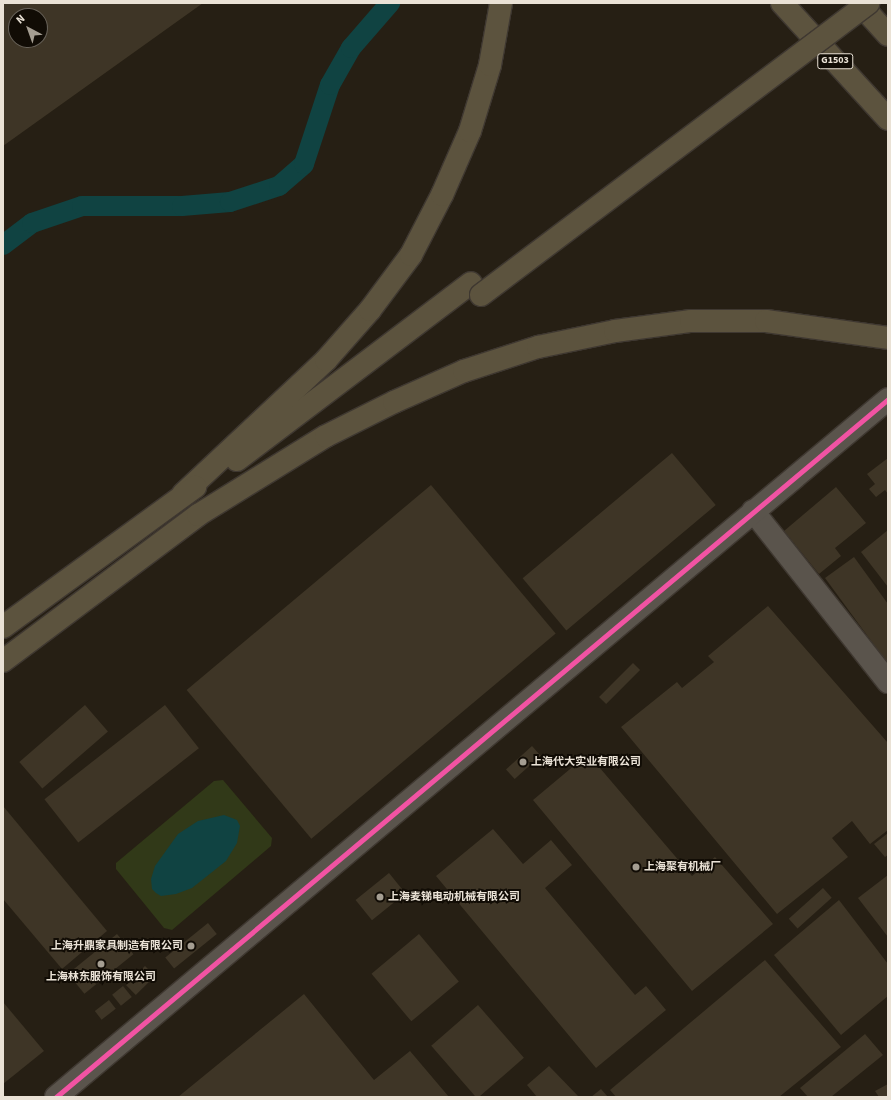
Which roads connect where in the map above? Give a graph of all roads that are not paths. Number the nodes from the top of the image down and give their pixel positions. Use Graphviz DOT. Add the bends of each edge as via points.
graph roads {
  1 [pos="501,3"];
  2 [pos="782,3"];
  3 [pos="843,3"];
  4 [pos="859,3"];
  5 [pos="868,3"];
  6 [pos="874,3"];
  7 [pos="888,20"];
  8 [pos="888,35"];
  9 [pos="888,119"];
  10 [pos="476,289"];
  11 [pos="888,338"];
  12 [pos="888,399"];
  13 [pos="183,494"];
  14 [pos="754,511"];
  15 [pos="198,515"];
  16 [pos="3,627"];
  17 [pos="3,661"];
  18 [pos="888,682"];
  19 [pos="56,1097"];
  1 -- 13 [label="highway" via="490,65 470,131 442,195 411,255 370,310 326,360"];
  2 -- 9 [label="highway, G1503"];
  3 -- 10 [label="highway"];
  4 -- 8 [label="highway"];
  5 -- 10 [label="highway, bridge"];
  6 -- 7 [label="highway"];
  10 -- 13 [label="highway" via="236,461"];
  10 -- 15 [label="highway" via="236,480"];
  11 -- 15 [label="highway" via="766,321 690,321 615,331 538,347 464,371 394,402 326,436"];
  12 -- 14 [label="street"];
  13 -- 16 [label="highway"];
  14 -- 18 [label="street"];
  14 -- 19 [label="street"];
  15 -- 17 [label="highway"];
}
